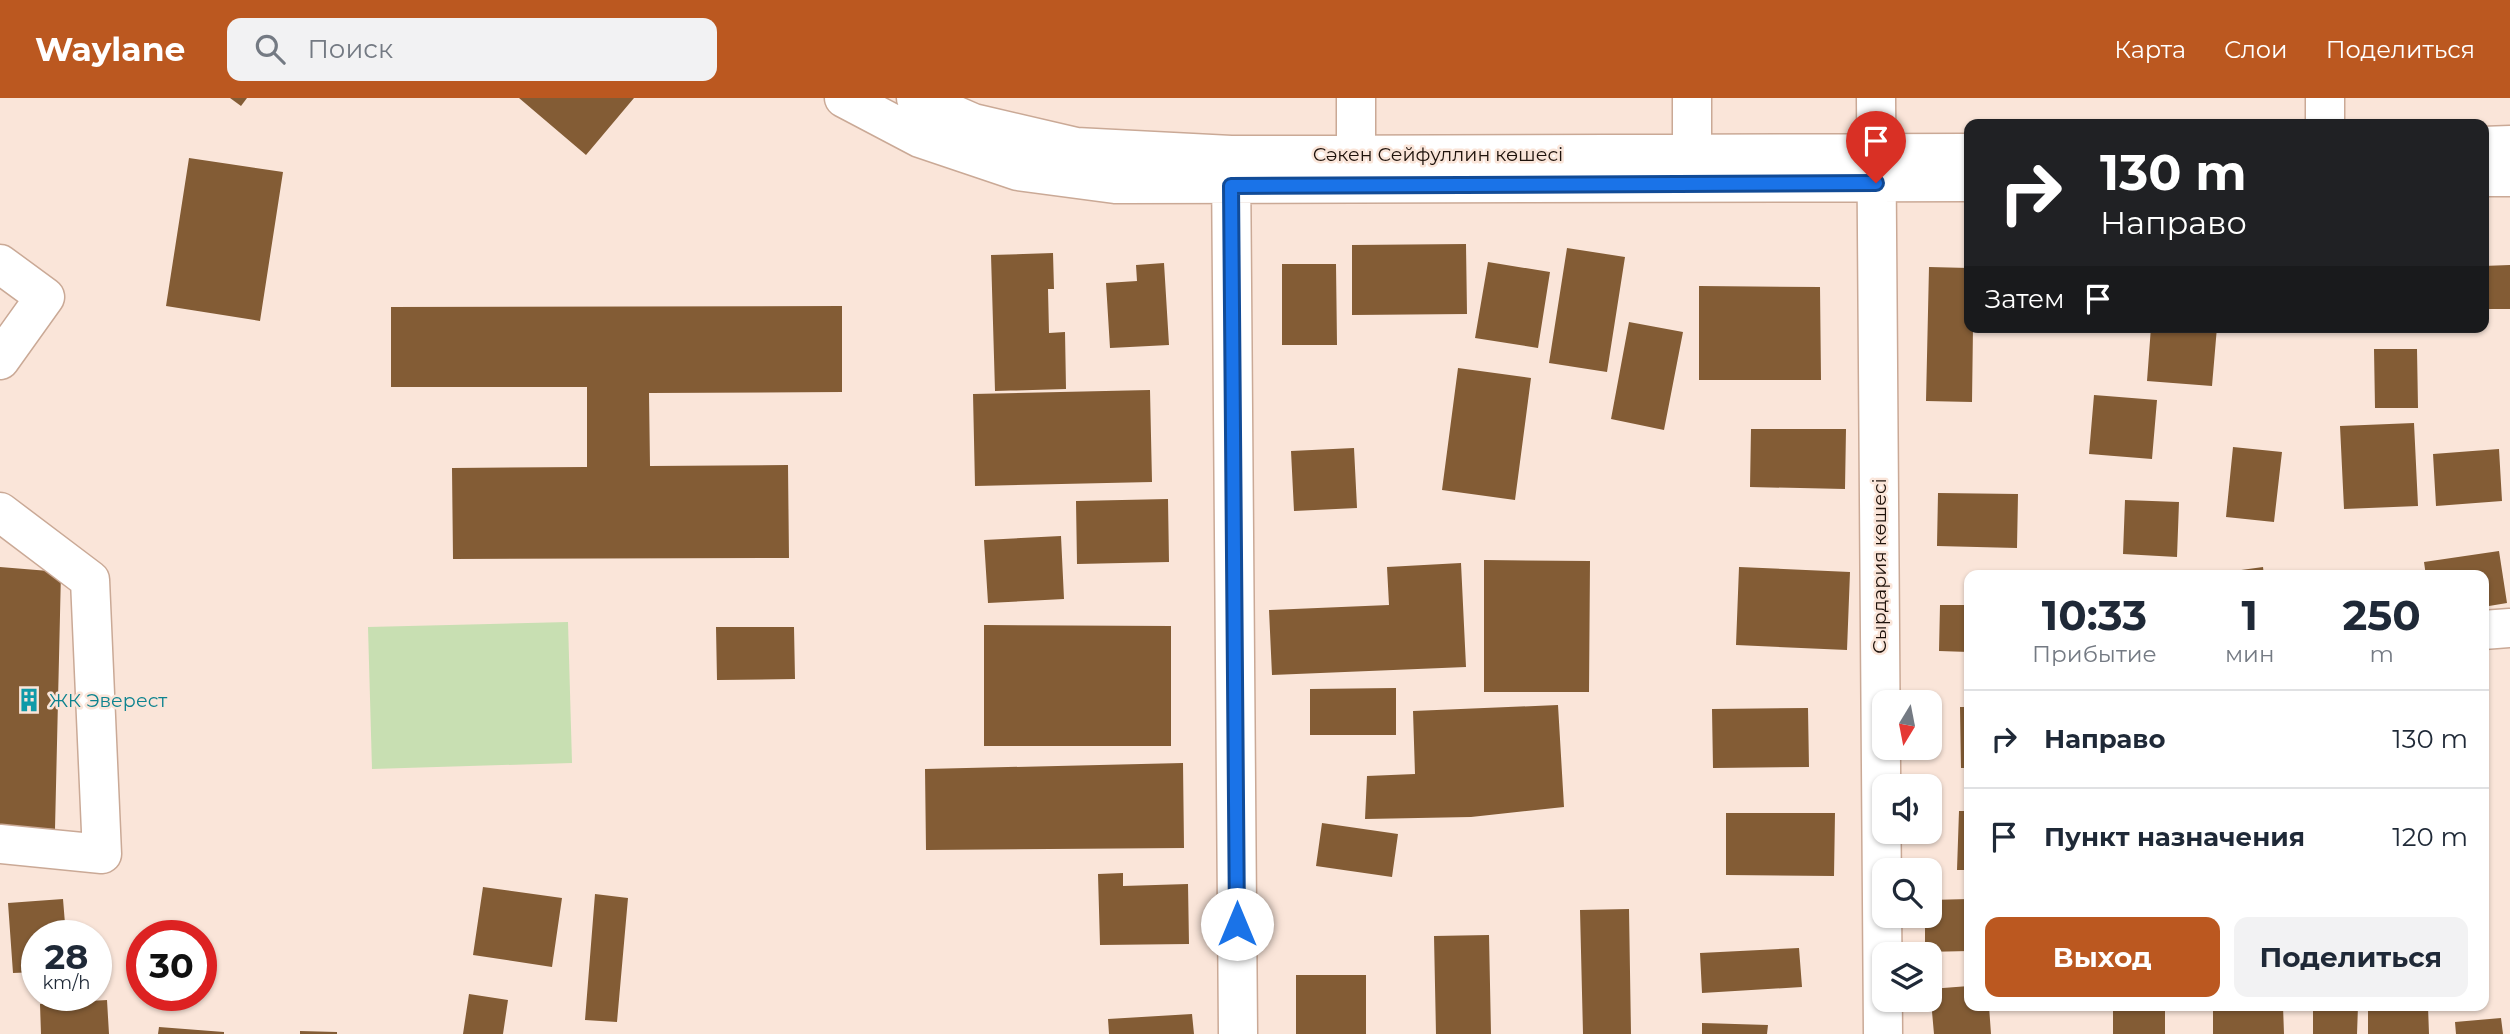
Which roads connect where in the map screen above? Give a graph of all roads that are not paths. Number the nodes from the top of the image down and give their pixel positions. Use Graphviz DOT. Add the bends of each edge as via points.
graph roads {
  1 [pos="845,98"];
  2 [pos="916,98"];
  3 [pos="1356,98"];
  4 [pos="1692,98"];
  5 [pos="1876,98"];
  6 [pos="2325,98"];
  7 [pos="2325,119"];
  8 [pos="2510,145"];
  9 [pos="2489,146"];
  10 [pos="1356,153"];
  11 [pos="1692,153"];
  12 [pos="1964,154"];
  13 [pos="1876,168"];
  14 [pos="1231,171"];
  15 [pos="2489,177"];
  16 [pos="2510,177"];
  17 [pos="1964,181"];
  18 [pos="0,264"];
  19 [pos="0,360"];
  20 [pos="0,512"];
  21 [pos="2510,628"];
  22 [pos="2489,630"];
  23 [pos="0,844"];
  24 [pos="1238,1034"];
  25 [pos="1882,1034"];
  1 -- 14 [label="street, Сәкен Сейфуллин көшесі" via="920,138 1018,171 1115,184"];
  2 -- 14 [label="street, Сәкен Сейфуллин көшесі" via="972,124 1076,147"];
  3 -- 10 [label="street"];
  4 -- 11 [label="street"];
  5 -- 13 [label="street, Сырдария көшесі"];
  6 -- 7 [label="street"];
  8 -- 9 [label="street"];
  10 -- 11 [label="street, Сәкен Сейфуллин көшесі"];
  10 -- 14 [label="street, Сәкен Сейфуллин көшесі"];
  11 -- 13 [label="street, Сәкен Сейфуллин көшесі"];
  12 -- 13 [label="street, Сәкен Сейфуллин көшесі"];
  13 -- 14 [label="street, Сәкен Сейфуллин көшесі"];
  13 -- 17 [label="street, Сәкен Сейфуллин көшесі"];
  13 -- 25 [label="street, Сырдария көшесі"];
  14 -- 24 [label="street"];
  15 -- 16 [label="street"];
  18 -- 19 [label="street" via="45,297"];
  20 -- 23 [label="street" via="90,580 103,855"];
  21 -- 22 [label="street"];
}
